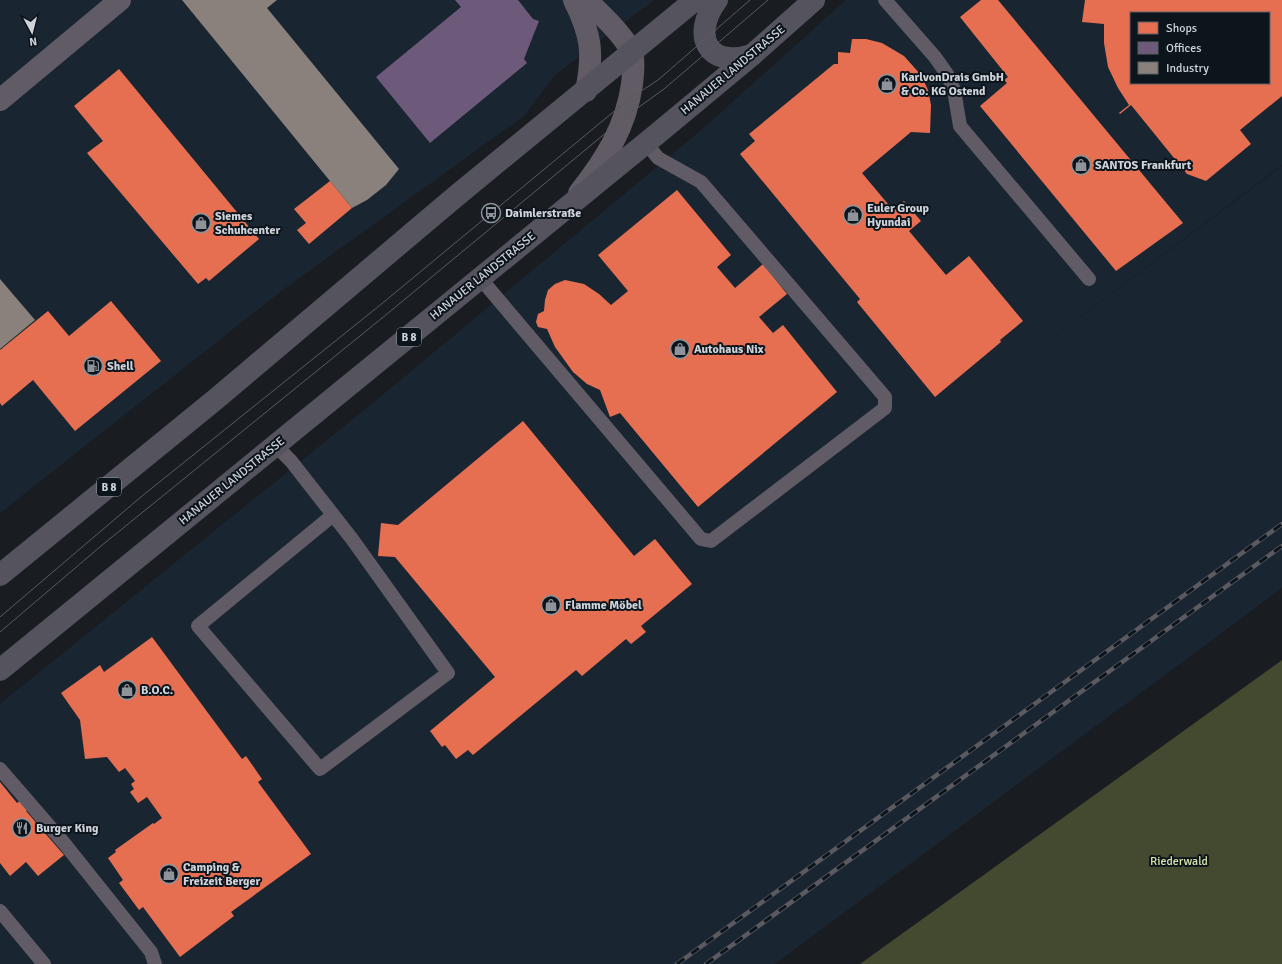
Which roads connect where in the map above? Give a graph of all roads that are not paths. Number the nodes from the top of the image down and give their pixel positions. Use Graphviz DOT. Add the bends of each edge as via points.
graph roads {
  1 [pos="120,0"];
  2 [pos="574,0"];
  3 [pos="586,0"];
  4 [pos="695,0"];
  5 [pos="717,0"];
  6 [pos="814,0"];
  7 [pos="885,0"];
  8 [pos="631,52"];
  9 [pos="752,55"];
  10 [pos="586,91"];
  11 [pos="0,100"];
  12 [pos="646,143"];
  13 [pos="570,206"];
  14 [pos="480,278"];
  15 [pos="1089,279"];
  16 [pos="276,446"];
  17 [pos="333,515"];
  18 [pos="0,574"];
  19 [pos="0,670"];
  20 [pos="0,769"];
  21 [pos="0,911"];
  22 [pos="44,964"];
  23 [pos="155,964"];
  1 -- 11 [label="street"];
  2 -- 10 [label="street" via="586,29 591,51"];
  3 -- 8 [label="street" via="616,31"];
  4 -- 8 [label="main road, B 8"];
  5 -- 9 [label="main road" via="704,25 704,40 710,49 722,57 732,59"];
  6 -- 9 [label="main road, HANAUER LANDSTRASSE / B 8"];
  7 -- 15 [label="lane" via="936,57 947,74 954,90 960,126"];
  8 -- 10 [label="main road, B 8"];
  8 -- 13 [label="street" via="634,73 622,124 589,180"];
  9 -- 12 [label="main road, HANAUER LANDSTRASSE / B 8"];
  10 -- 18 [label="main road, B 8" via="455,197 216,399"];
  12 -- 13 [label="main road, HANAUER LANDSTRASSE / B 8"];
  12 -- 14 [label="lane" via="658,158 702,182 885,397 886,408 711,541 701,539"];
  13 -- 14 [label="main road, HANAUER LANDSTRASSE / B 8"];
  14 -- 16 [label="main road, HANAUER LANDSTRASSE / B 8"];
  16 -- 17 [label="lane"];
  16 -- 19 [label="main road, HANAUER LANDSTRASSE / B 8"];
  17 -- 17 [label="lane" via="448,673 320,769 198,626"];
  20 -- 23 [label="lane" via="64,843 151,952"];
  21 -- 22 [label="lane"];
}
